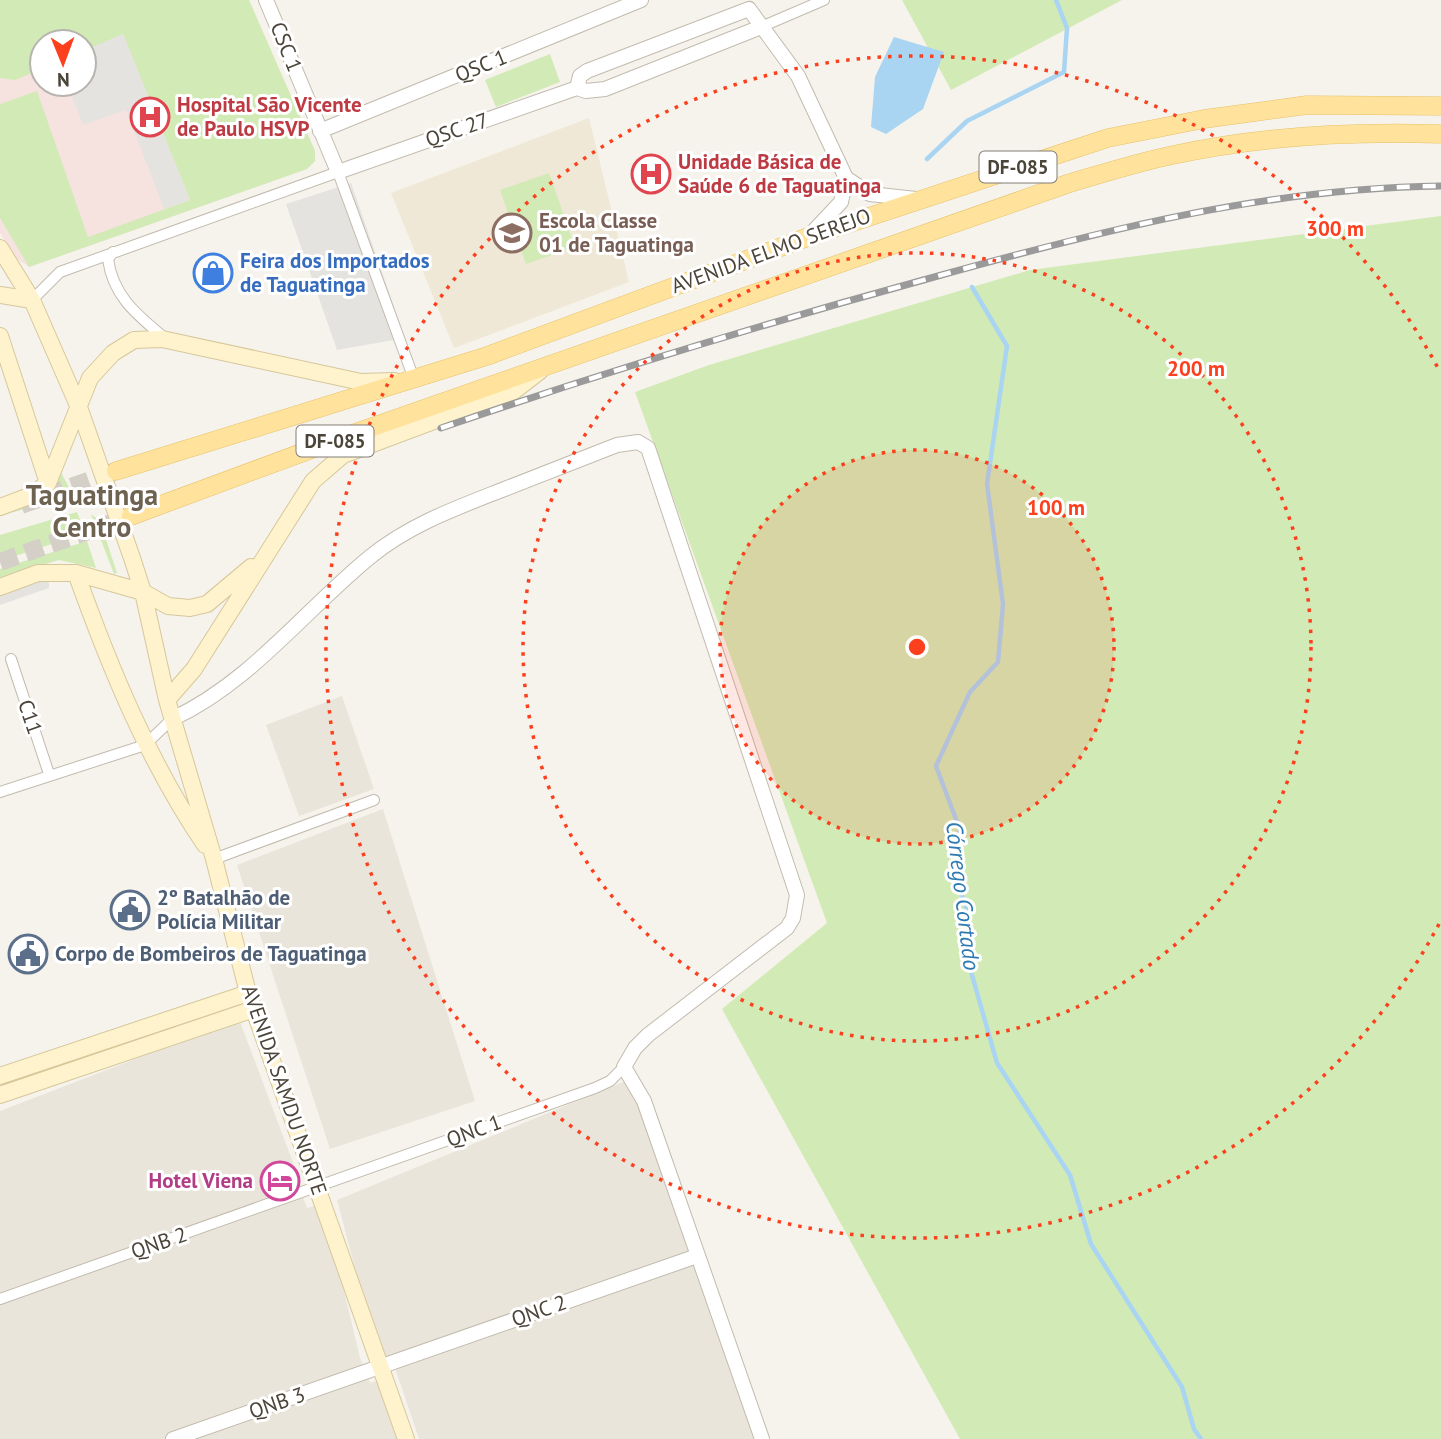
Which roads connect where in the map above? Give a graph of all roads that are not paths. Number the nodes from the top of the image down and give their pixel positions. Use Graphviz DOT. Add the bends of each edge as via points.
graph roads {
  1 [pos="266,0"];
  2 [pos="641,0"];
  3 [pos="824,0"];
  4 [pos="747,5"];
  5 [pos="761,27"];
  6 [pos="577,88"];
  7 [pos="1441,106"];
  8 [pos="320,131"];
  9 [pos="1441,134"];
  10 [pos="338,172"];
  11 [pos="846,178"];
  12 [pos="917,199"];
  13 [pos="808,237"];
  14 [pos="0,248"];
  15 [pos="113,252"];
  16 [pos="0,295"];
  17 [pos="32,300"];
  18 [pos="0,336"];
  19 [pos="167,340"];
  20 [pos="540,371"];
  21 [pos="414,379"];
  22 [pos="80,410"];
  23 [pos="116,471"];
  24 [pos="48,484"];
  25 [pos="0,507"];
  26 [pos="131,516"];
  27 [pos="272,545"];
  28 [pos="76,573"];
  29 [pos="0,587"];
  30 [pos="143,592"];
  31 [pos="11,659"];
  32 [pos="167,700"];
  33 [pos="172,719"];
  34 [pos="145,745"];
  35 [pos="50,774"];
  36 [pos="0,792"];
  37 [pos="374,800"];
  38 [pos="214,859"];
  39 [pos="248,993"];
  40 [pos="254,1009"];
  41 [pos="53,1066"];
  42 [pos="624,1067"];
  43 [pos="0,1076"];
  44 [pos="0,1095"];
  45 [pos="318,1188"];
  46 [pos="697,1256"];
  47 [pos="0,1299"];
  48 [pos="381,1366"];
  49 [pos="760,1438"];
  50 [pos="173,1439"];
  51 [pos="407,1439"];
  1 -- 8 [label="street, CSC 1"];
  2 -- 8 [label="street, QSC 1"];
  3 -- 5 [label="street"];
  4 -- 5 [label="street"];
  4 -- 6 [label="street, QSC 27" via="587,71"];
  5 -- 6 [label="street, QSC 27" via="605,89"];
  5 -- 11 [label="street" via="798,76"];
  6 -- 10 [label="street, QSC 27"];
  7 -- 12 [label="main road, AVENIDA ELMO SEREJO / DF-085" via="1307,105 1204,119 1108,138"];
  8 -- 10 [label="street, CSC 1"];
  9 -- 20 [label="main road, AVENIDA ELMO SEREJO / DF-085" via="1307,136 1173,155 957,220"];
  10 -- 15 [label="street"];
  10 -- 21 [label="street"];
  11 -- 12 [label="street" via="870,194"];
  11 -- 13 [label="street" via="841,202"];
  12 -- 13 [label="main road, AVENIDA ELMO SEREJO / DF-085"];
  13 -- 21 [label="main road, AVENIDA ELMO SEREJO / DF-085"];
  14 -- 17 [label="main road, AVENIDA SAMDU NORTE"];
  15 -- 17 [label="street" via="60,272"];
  15 -- 19 [label="street" via="109,266 127,306"];
  16 -- 17 [label="main road"];
  17 -- 22 [label="main road, AVENIDA SAMDU NORTE"];
  18 -- 24 [label="main road"];
  19 -- 21 [label="main road" via="361,382"];
  19 -- 22 [label="main road" via="134,340 113,353 90,378"];
  20 -- 26 [label="main road, AVENIDA ELMO SEREJO / DF-085"];
  20 -- 27 [label="main road" via="514,391 343,455 313,481"];
  21 -- 23 [label="main road, AVENIDA ELMO SEREJO / DF-085"];
  22 -- 24 [label="main road"];
  22 -- 30 [label="main road, AVENIDA SAMDU NORTE"];
  24 -- 25 [label="main road"];
  27 -- 30 [label="main road" via="207,604 168,606"];
  27 -- 32 [label="main road" via="194,669"];
  28 -- 29 [label="main road" via="38,573"];
  28 -- 30 [label="main road"];
  28 -- 34 [label="main road"];
  30 -- 32 [label="main road, AVENIDA SAMDU NORTE"];
  31 -- 35 [label="street, C11"];
  32 -- 33 [label="main road, AVENIDA SAMDU NORTE"];
  33 -- 34 [label="street"];
  33 -- 38 [label="main road, AVENIDA SAMDU NORTE"];
  33 -- 42 [label="street" via="246,669 369,557 405,532 617,445 638,442 648,448 797,895 786,928 648,1035"];
  34 -- 35 [label="street"];
  34 -- 38 [label="main road"];
  35 -- 36 [label="street"];
  37 -- 38 [label="street"];
  38 -- 39 [label="main road, AVENIDA SAMDU NORTE"];
  39 -- 40 [label="main road, AVENIDA SAMDU NORTE"];
  39 -- 41 [label="main road"];
  40 -- 41 [label="main road"];
  40 -- 45 [label="main road, AVENIDA SAMDU NORTE"];
  41 -- 43 [label="main road"];
  41 -- 44 [label="main road"];
  42 -- 45 [label="street, QNC 1" via="595,1088"];
  42 -- 46 [label="street" via="644,1101"];
  45 -- 47 [label="street, QNB 2"];
  45 -- 48 [label="main road, AVENIDA SAMDU NORTE"];
  46 -- 48 [label="street, QNC 2"];
  46 -- 49 [label="street"];
  48 -- 50 [label="street, QNB 3"];
  48 -- 51 [label="main road, AVENIDA SAMDU NORTE"];
}
